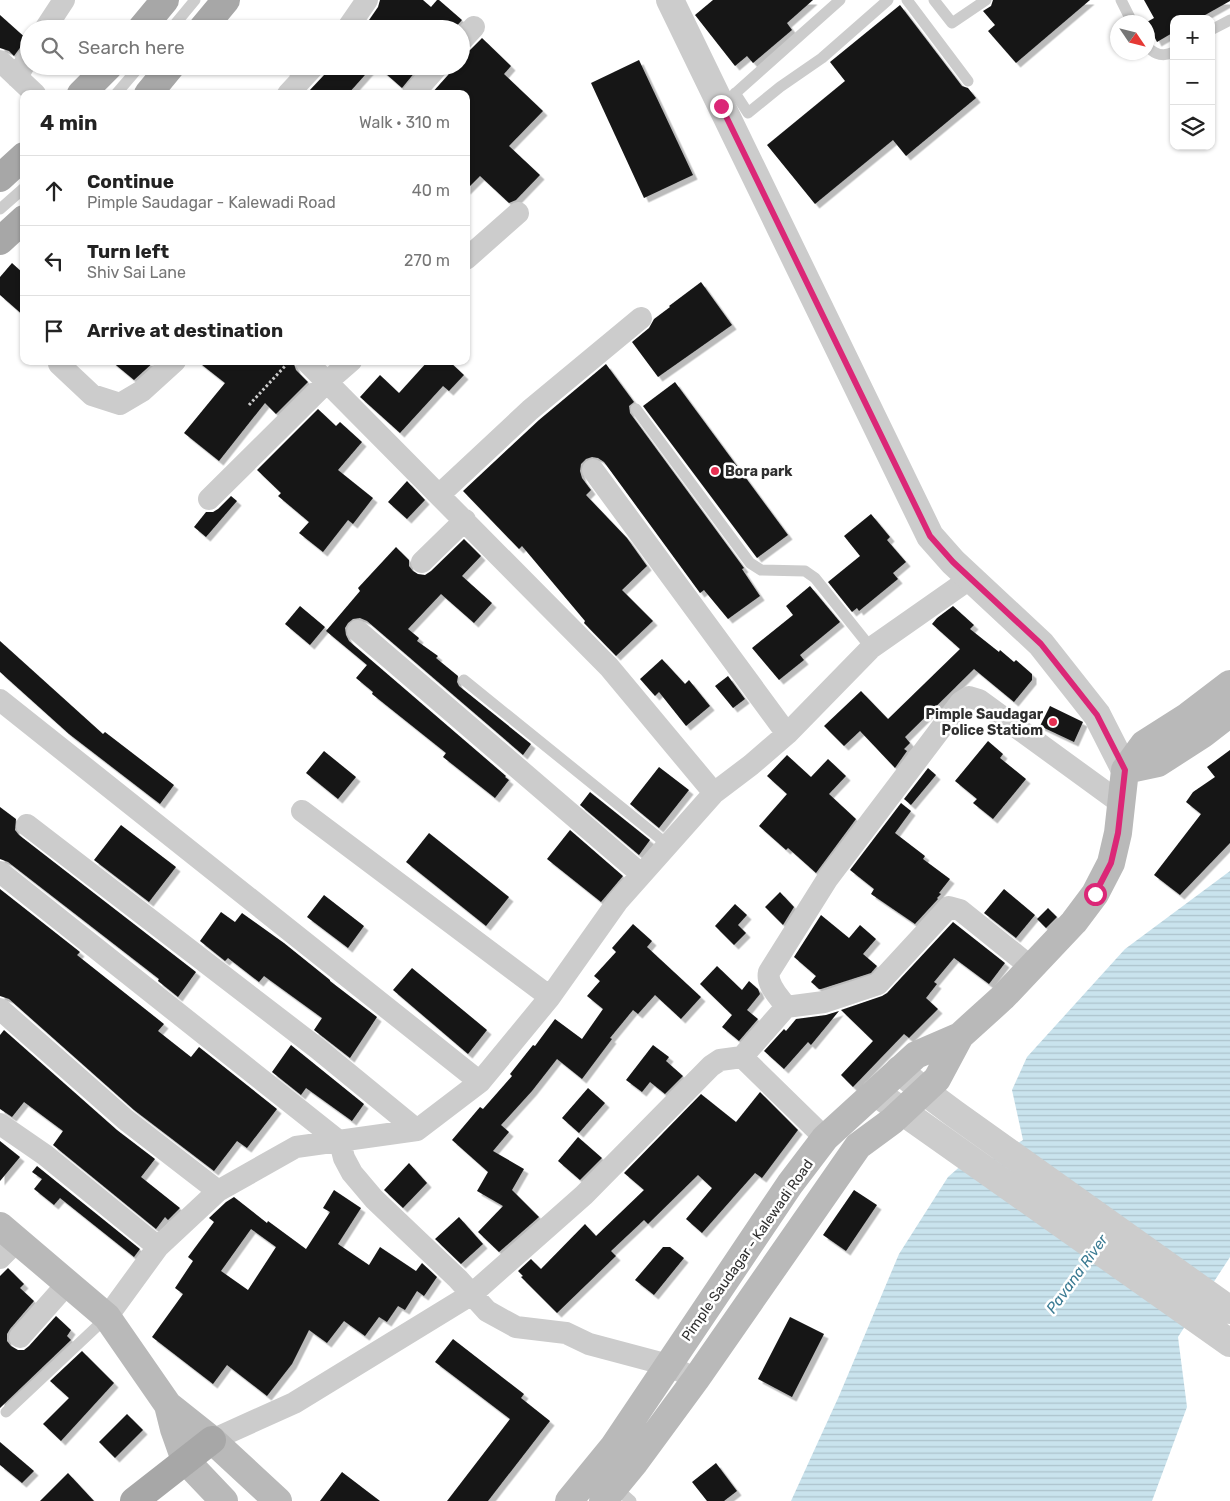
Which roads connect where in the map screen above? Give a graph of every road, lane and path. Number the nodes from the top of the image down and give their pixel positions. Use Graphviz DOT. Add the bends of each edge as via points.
graph roads {
  1 [pos="64,0"];
  2 [pos="165,0"];
  3 [pos="195,0"];
  4 [pos="226,0"];
  5 [pos="367,0"];
  6 [pos="670,0"];
  7 [pos="840,0"];
  8 [pos="888,0"];
  9 [pos="907,0"];
  10 [pos="934,0"];
  11 [pos="986,0"];
  12 [pos="1121,0"];
  13 [pos="1128,15"];
  14 [pos="51,20"];
  15 [pos="148,20"];
  16 [pos="178,20"];
  17 [pos="209,20"];
  18 [pos="353,20"];
  19 [pos="1230,20"];
  20 [pos="1215,28"];
  21 [pos="1170,53"];
  22 [pos="1155,54"];
  23 [pos="0,60"];
  24 [pos="20,73"];
  25 [pos="100,75"];
  26 [pos="132,75"];
  27 [pos="163,75"];
  28 [pos="306,75"];
  29 [pos="430,75"];
  30 [pos="18,77"];
  31 [pos="968,81"];
  32 [pos="31,90"];
  33 [pos="85,90"];
  34 [pos="119,90"];
  35 [pos="151,90"];
  36 [pos="292,90"];
  37 [pos="416,90"];
  38 [pos="728,99"];
  39 [pos="20,160"];
  40 [pos="0,178"];
  41 [pos="20,192"];
  42 [pos="0,210"];
  43 [pos="518,213"];
  44 [pos="20,224"];
  45 [pos="0,241"];
  46 [pos="470,255"];
  47 [pos="642,318"];
  48 [pos="60,365"];
  49 [pos="171,365"];
  50 [pos="285,365"];
  51 [pos="310,365"];
  52 [pos="347,365"];
  53 [pos="328,382"];
  54 [pos="249,405"];
  55 [pos="636,409"];
  56 [pos="593,470"];
  57 [pos="440,495"];
  58 [pos="208,499"];
  59 [pos="465,520"];
  60 [pos="422,562"];
  61 [pos="970,578"];
  62 [pos="358,631"];
  63 [pos="871,648"];
  64 [pos="464,680"];
  65 [pos="1230,684"];
  66 [pos="0,700"];
  67 [pos="1230,713"];
  68 [pos="787,734"];
  69 [pos="1125,770"];
  70 [pos="714,793"];
  71 [pos="1122,804"];
  72 [pos="302,811"];
  73 [pos="27,825"];
  74 [pos="668,845"];
  75 [pos="0,872"];
  76 [pos="641,874"];
  77 [pos="1031,967"];
  78 [pos="550,997"];
  79 [pos="786,1006"];
  80 [pos="0,1009"];
  81 [pos="960,1036"];
  82 [pos="742,1057"];
  83 [pos="899,1070"];
  84 [pos="480,1082"];
  85 [pos="924,1091"];
  86 [pos="875,1092"];
  87 [pos="902,1112"];
  88 [pos="0,1124"];
  89 [pos="417,1130"];
  90 [pos="825,1138"];
  91 [pos="340,1142"];
  92 [pos="218,1191"];
  93 [pos="6,1242"];
  94 [pos="158,1247"];
  95 [pos="67,1284"];
  96 [pos="472,1294"];
  97 [pos="1230,1310"];
  98 [pos="107,1317"];
  99 [pos="20,1337"];
  100 [pos="1230,1343"];
  101 [pos="668,1365"];
  102 [pos="696,1378"];
  103 [pos="168,1405"];
  104 [pos="6,1412"];
  105 [pos="212,1440"];
  106 [pos="185,1460"];
  107 [pos="616,1496"];
  108 [pos="134,1501"];
  109 [pos="224,1501"];
  110 [pos="278,1501"];
  111 [pos="569,1501"];
  1 -- 14 [label="street"];
  2 -- 15 [label="main road"];
  3 -- 16 [label="lane"];
  4 -- 17 [label="main road"];
  5 -- 18 [label="street"];
  6 -- 38 [label="street"];
  7 -- 38 [label="lane"];
  8 -- 38 [label="lane" via="822,58 780,86 748,113"];
  9 -- 31 [label="lane"];
  10 -- 11 [label="lane" via="952,23"];
  12 -- 13 [label="lane"];
  19 -- 20 [label="lane"];
  21 -- 22 [label="lane"];
  23 -- 30 [label="street"];
  24 -- 30 [label="street"];
  25 -- 33 [label="main road"];
  26 -- 34 [label="lane"];
  27 -- 35 [label="main road"];
  28 -- 36 [label="street"];
  29 -- 37 [label="street"];
  30 -- 32 [label="street"];
  38 -- 61 [label="street" via="930,536"];
  39 -- 40 [label="main road"];
  41 -- 42 [label="lane"];
  43 -- 46 [label="street"];
  44 -- 45 [label="main road"];
  47 -- 57 [label="street" via="530,410"];
  48 -- 49 [label="street" via="92,396 120,404 142,391"];
  50 -- 54 [label="path"];
  51 -- 53 [label="street"];
  52 -- 53 [label="street"];
  53 -- 57 [label="street"];
  53 -- 58 [label="street"];
  55 -- 63 [label="lane" via="750,563 760,570 805,571 815,578"];
  56 -- 68 [label="street"];
  57 -- 59 [label="street"];
  59 -- 60 [label="street"];
  59 -- 70 [label="street" via="609,667"];
  61 -- 63 [label="street"];
  61 -- 69 [label="street" via="1041,644 1097,715"];
  62 -- 76 [label="street"];
  63 -- 68 [label="street"];
  64 -- 74 [label="lane"];
  65 -- 69 [label="main road" via="1144,744"];
  66 -- 84 [label="street"];
  67 -- 69 [label="main road" via="1158,763"];
  68 -- 70 [label="street"];
  69 -- 71 [label="main road, Pimple Saudagar - Kalewadi Road"];
  70 -- 74 [label="street"];
  71 -- 77 [label="main road, Pimple Saudagar - Kalewadi Road" via="1111,863 1095,894 1074,922"];
  71 -- 79 [label="street" via="979,700 969,697 961,702 828,878 769,972 769,983"];
  72 -- 78 [label="street"];
  73 -- 89 [label="street" via="302,1036"];
  74 -- 76 [label="street"];
  75 -- 91 [label="street"];
  76 -- 78 [label="street"];
  77 -- 79 [label="street" via="960,910 949,907 878,984 824,1002"];
  77 -- 81 [label="main road, Pimple Saudagar - Kalewadi Road"];
  78 -- 84 [label="street"];
  79 -- 82 [label="street"];
  80 -- 92 [label="street" via="126,1120"];
  81 -- 83 [label="main road, Pimple Saudagar - Kalewadi Road" via="916,1055"];
  81 -- 85 [label="main road, Pimple Saudagar - Kalewadi Road" via="937,1079"];
  82 -- 90 [label="street"];
  82 -- 96 [label="street" via="720,1060 711,1066 584,1195"];
  83 -- 85 [label="street"];
  83 -- 86 [label="main road, Pimple Saudagar - Kalewadi Road"];
  84 -- 89 [label="street"];
  85 -- 87 [label="main road, Pimple Saudagar - Kalewadi Road"];
  85 -- 97 [label="street"];
  86 -- 87 [label="street"];
  86 -- 90 [label="main road, Pimple Saudagar - Kalewadi Road"];
  87 -- 100 [label="street"];
  87 -- 102 [label="main road, Pimple Saudagar - Kalewadi Road" via="858,1146"];
  88 -- 94 [label="street" via="45,1155"];
  89 -- 91 [label="street"];
  90 -- 101 [label="main road, Pimple Saudagar - Kalewadi Road" via="790,1184"];
  91 -- 92 [label="street" via="296,1147"];
  91 -- 96 [label="street" via="352,1172 374,1199"];
  92 -- 94 [label="street"];
  93 -- 95 [label="main road"];
  94 -- 98 [label="street"];
  95 -- 98 [label="main road"];
  95 -- 99 [label="street"];
  96 -- 101 [label="street" via="487,1311 516,1326 566,1333 589,1344"];
  96 -- 105 [label="street" via="294,1403"];
  98 -- 103 [label="main road"];
  98 -- 104 [label="lane"];
  101 -- 102 [label="street"];
  101 -- 111 [label="main road, Pimple Saudagar - Kalewadi Road" via="614,1446"];
  102 -- 107 [label="main road, Pimple Saudagar - Kalewadi Road" via="635,1462"];
  103 -- 105 [label="main road"];
  103 -- 106 [label="main road"];
  105 -- 106 [label="main road"];
  105 -- 110 [label="main road"];
  106 -- 108 [label="main road"];
  106 -- 109 [label="main road"];
}
